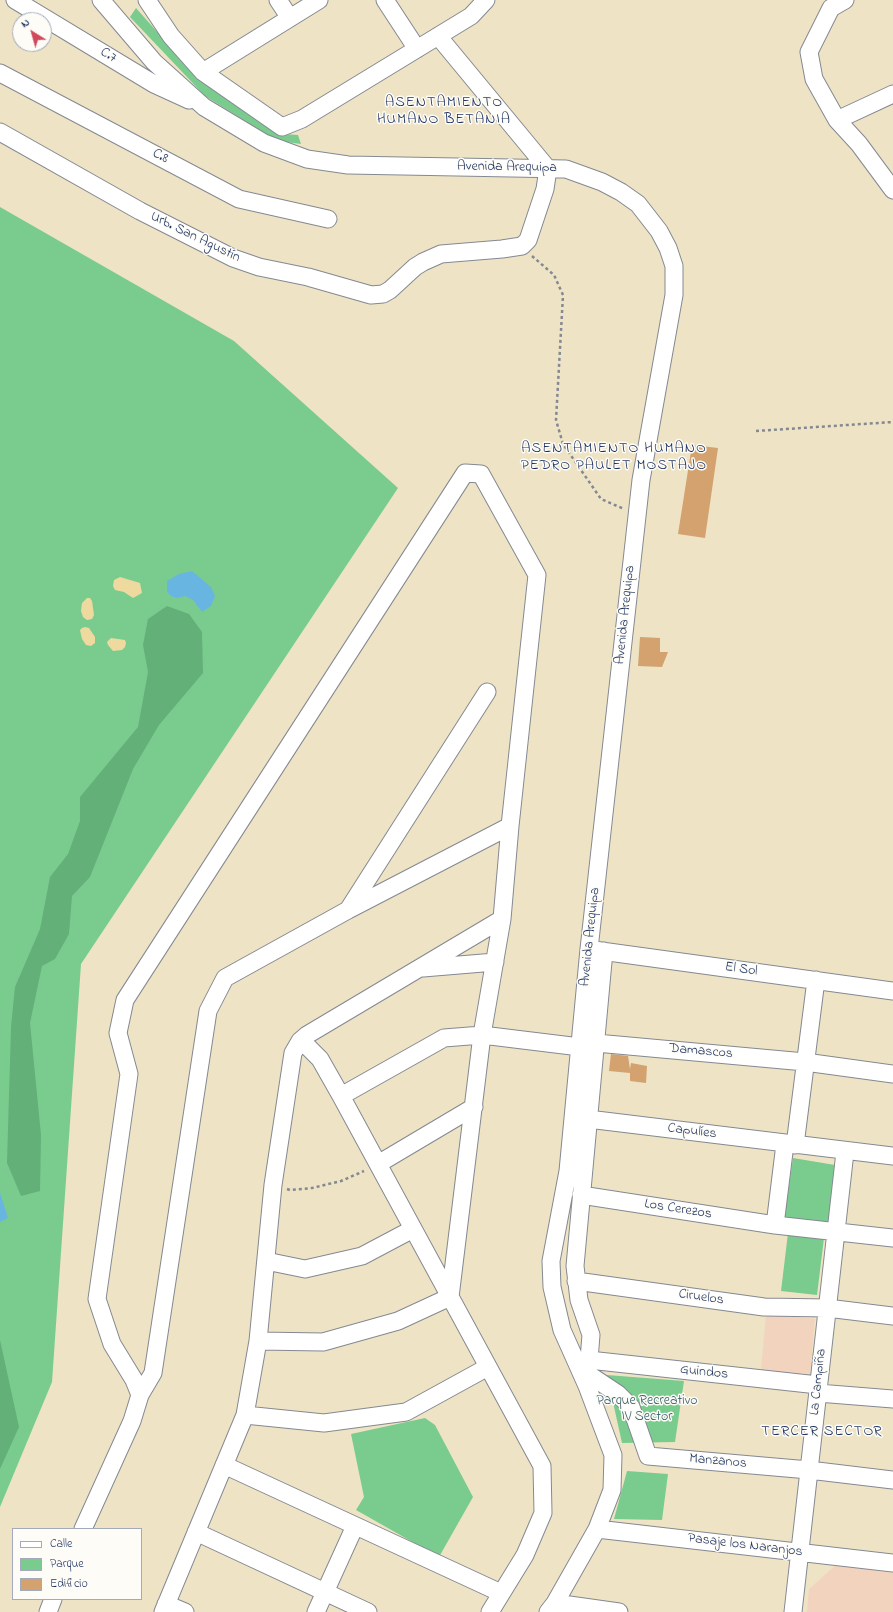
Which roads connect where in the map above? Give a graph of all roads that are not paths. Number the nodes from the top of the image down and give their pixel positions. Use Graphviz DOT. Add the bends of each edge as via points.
graph roads {
  1 [pos="14,0"];
  2 [pos="101,0"];
  3 [pos="147,0"];
  4 [pos="278,0"];
  5 [pos="319,0"];
  6 [pos="385,0"];
  7 [pos="486,0"];
  8 [pos="845,0"];
  9 [pos="290,18"];
  10 [pos="438,36"];
  11 [pos="416,49"];
  12 [pos="203,72"];
  13 [pos="0,73"];
  14 [pos="893,94"];
  15 [pos="204,107"];
  16 [pos="837,120"];
  17 [pos="0,132"];
  18 [pos="548,169"];
  19 [pos="893,190"];
  20 [pos="328,219"];
  21 [pos="487,692"];
  22 [pos="510,826"];
  23 [pos="348,910"];
  24 [pos="502,919"];
  25 [pos="597,950"];
  26 [pos="495,962"];
  27 [pos="419,969"];
  28 [pos="816,980"];
  29 [pos="893,991"];
  30 [pos="482,1036"];
  31 [pos="300,1041"];
  32 [pos="588,1045"];
  33 [pos="805,1062"];
  34 [pos="893,1074"];
  35 [pos="341,1096"];
  36 [pos="474,1107"];
  37 [pos="588,1119"];
  38 [pos="790,1144"];
  39 [pos="845,1152"];
  40 [pos="893,1156"];
  41 [pos="378,1164"];
  42 [pos="581,1195"];
  43 [pos="775,1225"];
  44 [pos="413,1229"];
  45 [pos="836,1231"];
  46 [pos="893,1238"];
  47 [pos="266,1261"];
  48 [pos="576,1281"];
  49 [pos="450,1297"];
  50 [pos="827,1308"];
  51 [pos="893,1316"];
  52 [pos="258,1342"];
  53 [pos="488,1367"];
  54 [pos="588,1374"];
  55 [pos="818,1389"];
  56 [pos="140,1395"];
  57 [pos="893,1399"];
  58 [pos="245,1415"];
  59 [pos="224,1465"];
  60 [pos="809,1470"];
  61 [pos="893,1480"];
  62 [pos="355,1526"];
  63 [pos="83,1528"];
  64 [pos="597,1528"];
  65 [pos="196,1532"];
  66 [pos="800,1552"];
  67 [pos="893,1563"];
  68 [pos="325,1592"];
  69 [pos="501,1593"];
  70 [pos="53,1600"];
  71 [pos="164,1608"];
  72 [pos="556,1608"];
  73 [pos="48,1612"];
  74 [pos="185,1612"];
  75 [pos="316,1612"];
  76 [pos="368,1612"];
  77 [pos="490,1612"];
  78 [pos="619,1612"];
  79 [pos="793,1612"];
  1 -- 15 [label="street, C.7" via="154,84"];
  2 -- 15 [label="street, Avenida Arequipa" via="154,62"];
  3 -- 12 [label="street" via="171,36"];
  4 -- 9 [label="street"];
  5 -- 9 [label="street"];
  6 -- 11 [label="street"];
  7 -- 10 [label="street" via="470,16"];
  8 -- 16 [label="street" via="832,8 810,52 814,79"];
  9 -- 12 [label="street"];
  10 -- 11 [label="street"];
  10 -- 18 [label="street"];
  11 -- 12 [label="street" via="302,119 282,127"];
  13 -- 20 [label="street, C.8" via="239,199"];
  14 -- 16 [label="street"];
  15 -- 18 [label="street, Avenida Arequipa" via="264,143 307,159 348,164"];
  16 -- 19 [label="street" via="859,144"];
  17 -- 18 [label="street, Urb. San Agustín" via="140,211 233,258 371,295 383,294 390,290 423,262 441,254 502,250 522,246 528,240 545,189"];
  18 -- 25 [label="street, Avenida Arequipa" via="566,169 602,182 638,204 659,231 674,266 674,295 640,480"];
  21 -- 23 [label="street"];
  22 -- 23 [label="street"];
  22 -- 24 [label="street"];
  22 -- 56 [label="street" via="537,575 481,474 465,473 125,1000 118,1033 129,1074 97,1299 112,1344"];
  23 -- 56 [label="street" via="225,978 208,1010 153,1373"];
  24 -- 26 [label="street"];
  24 -- 27 [label="street"];
  25 -- 28 [label="street, El Sol"];
  25 -- 32 [label="street, Avenida Arequipa"];
  26 -- 27 [label="street"];
  26 -- 30 [label="street"];
  27 -- 31 [label="street"];
  28 -- 29 [label="street, El Sol"];
  28 -- 33 [label="street"];
  30 -- 32 [label="street, Damascos"];
  30 -- 35 [label="street, Damascos" via="444,1038"];
  30 -- 36 [label="street"];
  31 -- 35 [label="street" via="320,1059"];
  31 -- 47 [label="street" via="293,1053 273,1185"];
  32 -- 33 [label="street, Damascos"];
  32 -- 37 [label="street"];
  32 -- 54 [label="street, Avenida Arequipa" via="551,1261 552,1287 562,1330"];
  33 -- 34 [label="street, Damascos"];
  33 -- 38 [label="street"];
  35 -- 41 [label="street"];
  36 -- 41 [label="street"];
  36 -- 49 [label="street"];
  37 -- 38 [label="street, Capulíes"];
  37 -- 42 [label="street"];
  38 -- 39 [label="street, Capulíes"];
  38 -- 43 [label="street"];
  39 -- 40 [label="street, Capulíes"];
  39 -- 45 [label="street, La Campiña"];
  41 -- 44 [label="street"];
  42 -- 43 [label="street, Los Cerezos"];
  42 -- 48 [label="street"];
  43 -- 45 [label="street, Los Cerezos"];
  44 -- 47 [label="street" via="362,1256 304,1269"];
  44 -- 49 [label="street"];
  45 -- 46 [label="street, Los Cerezos"];
  45 -- 50 [label="street, La Campiña"];
  47 -- 52 [label="street"];
  48 -- 50 [label="street, Ciruelos" via="764,1307"];
  48 -- 54 [label="street" via="579,1300 592,1335"];
  49 -- 52 [label="street" via="398,1321 323,1342"];
  49 -- 53 [label="street"];
  50 -- 51 [label="street, Ciruelos"];
  50 -- 55 [label="street, La Campiña"];
  52 -- 58 [label="street"];
  53 -- 58 [label="street" via="406,1412 324,1424"];
  53 -- 69 [label="street" via="542,1466 543,1513 524,1555"];
  54 -- 55 [label="street, Guindos"];
  54 -- 60 [label="street, Manzanos" via="618,1394 631,1407 648,1456"];
  54 -- 64 [label="street, Avenida Arequipa" via="613,1455 612,1490"];
  55 -- 57 [label="street, Guindos"];
  55 -- 60 [label="street, La Campiña"];
  56 -- 63 [label="street" via="132,1421"];
  58 -- 59 [label="street"];
  59 -- 62 [label="street"];
  59 -- 65 [label="street"];
  60 -- 61 [label="street, Manzanos"];
  60 -- 66 [label="street, La Campiña"];
  62 -- 68 [label="street"];
  62 -- 69 [label="street"];
  64 -- 66 [label="street, Pasaje los Naranjos"];
  64 -- 72 [label="street, Avenida Arequipa"];
  65 -- 68 [label="street"];
  65 -- 71 [label="street"];
  66 -- 67 [label="street, Pasaje los Naranjos"];
  66 -- 79 [label="street, La Campiña"];
  68 -- 75 [label="street"];
  68 -- 76 [label="street"];
  69 -- 77 [label="street"];
  70 -- 73 [label="street"];
  71 -- 74 [label="street"];
  72 -- 78 [label="street"];
}
